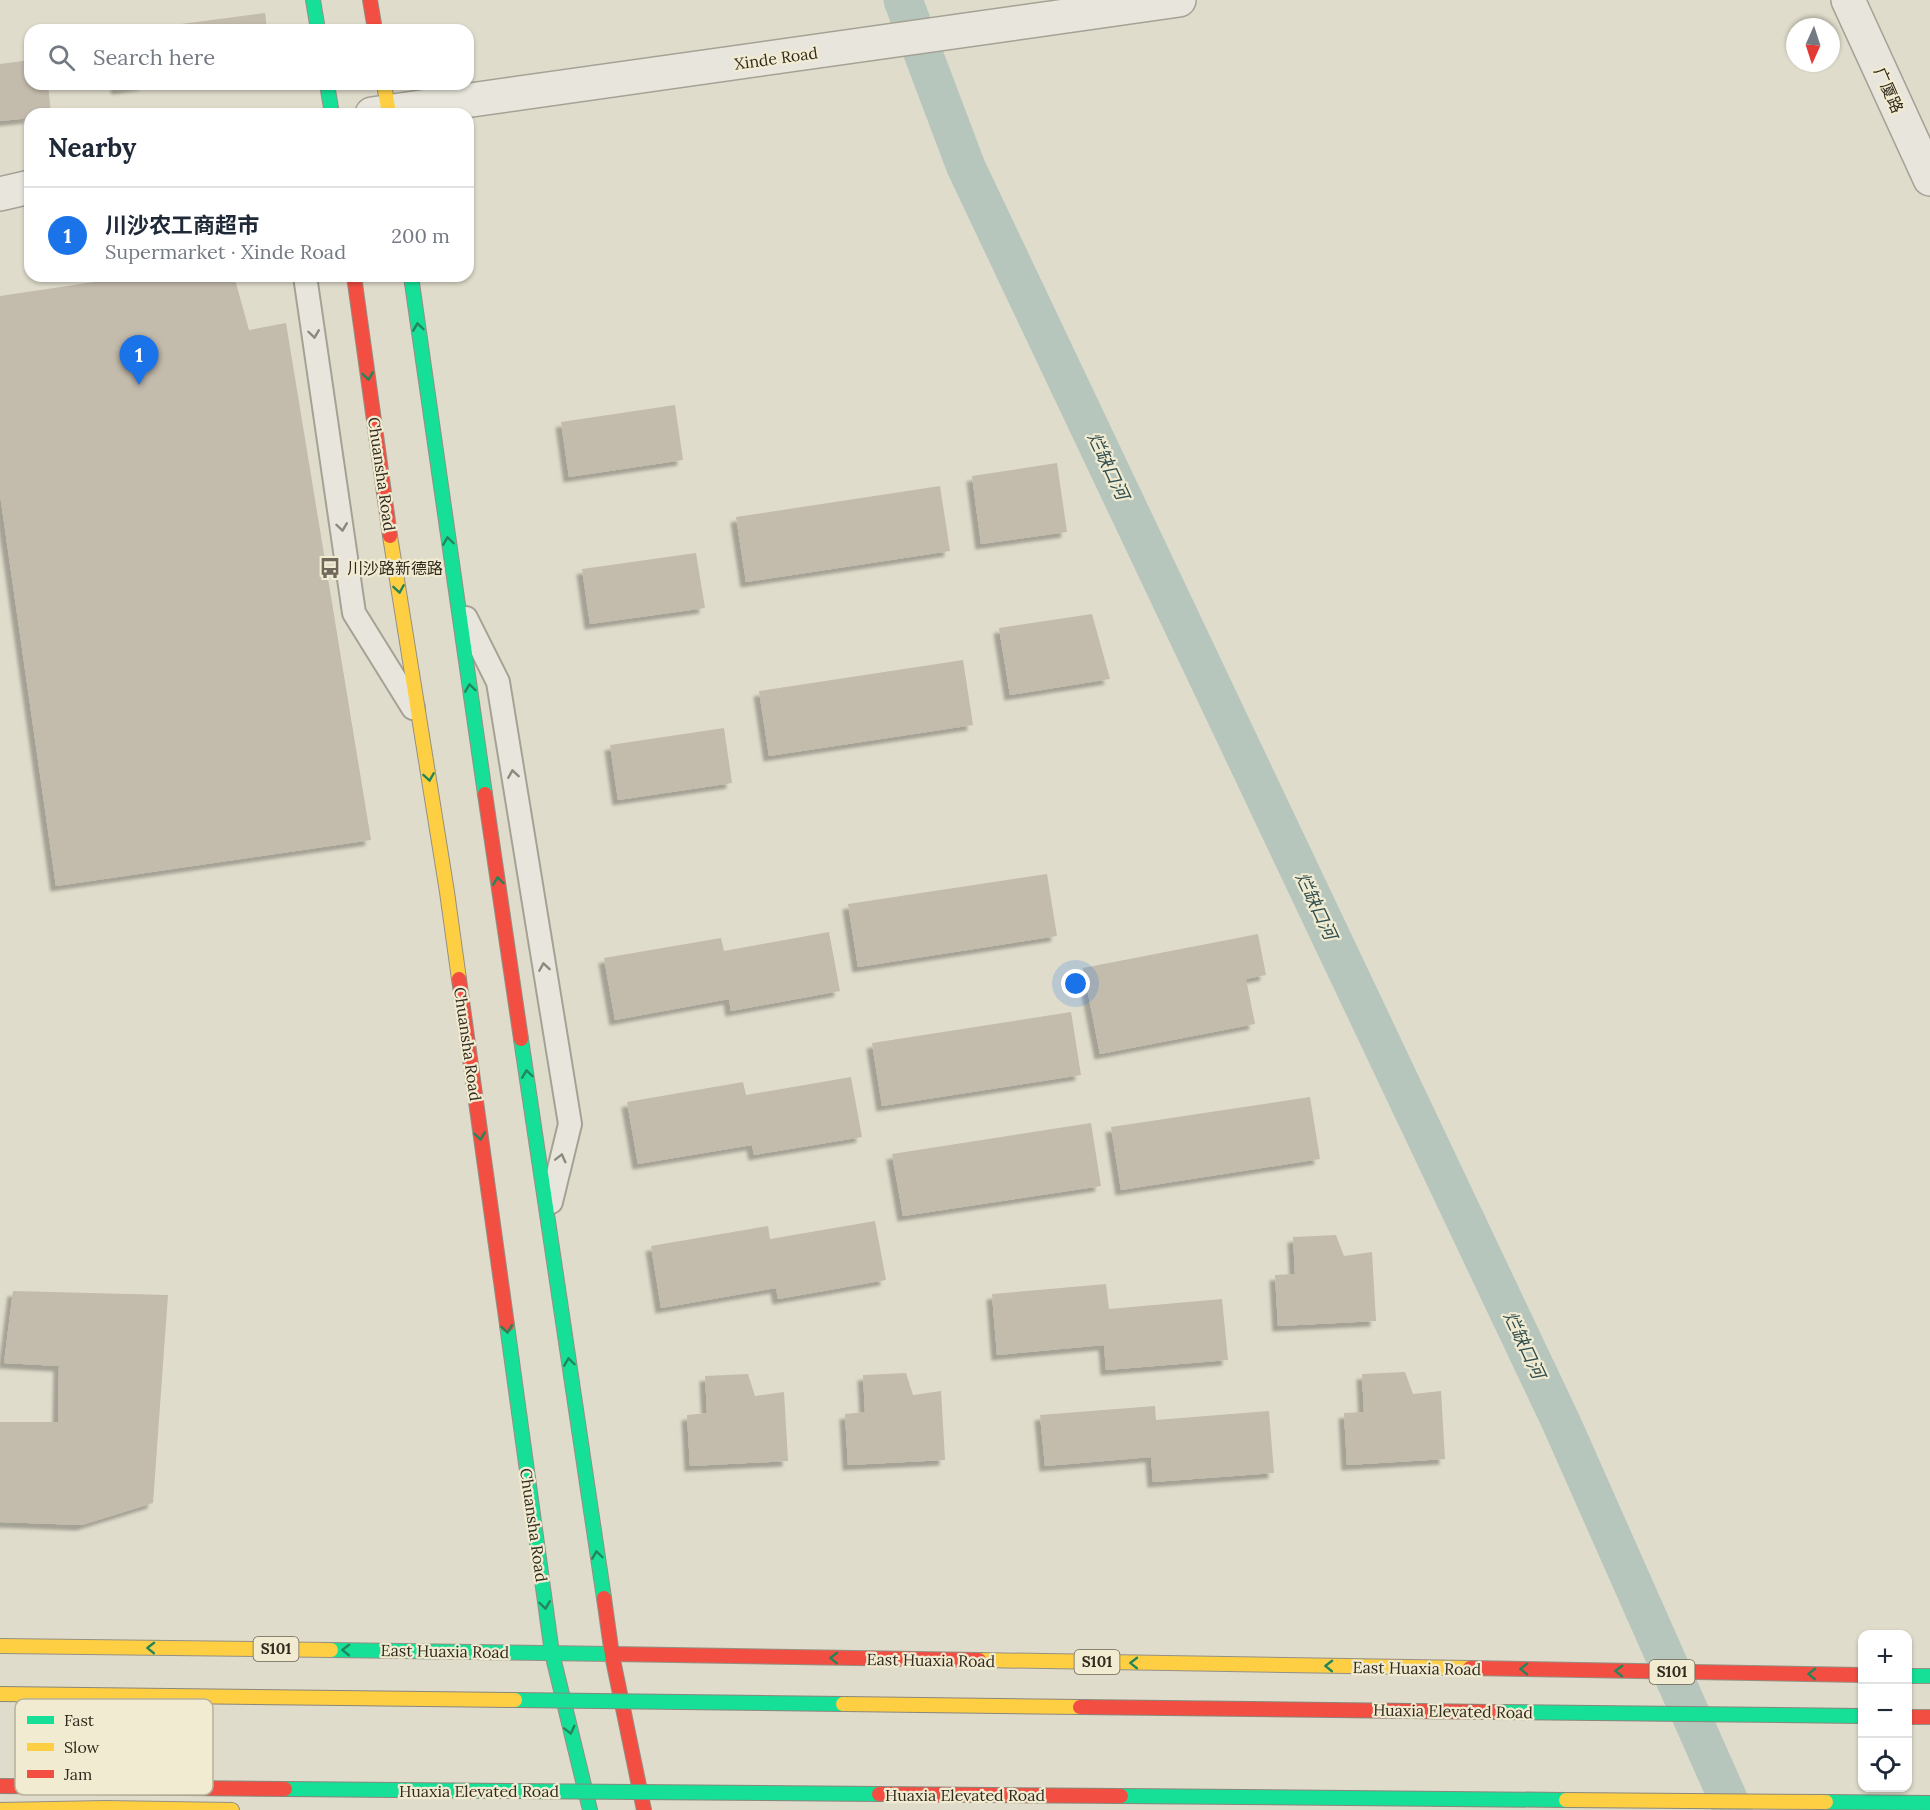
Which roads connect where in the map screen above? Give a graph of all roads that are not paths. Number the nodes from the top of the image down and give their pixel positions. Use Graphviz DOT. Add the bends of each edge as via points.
graph roads {
  1 [pos="313,0"];
  2 [pos="370,0"];
  3 [pos="1179,0"];
  4 [pos="1848,0"];
  5 [pos="317,24"];
  6 [pos="374,24"];
  7 [pos="328,90"];
  8 [pos="383,106"];
  9 [pos="331,108"];
  10 [pos="1930,179"];
  11 [pos="24,188"];
  12 [pos="0,194"];
  13 [pos="306,282"];
  14 [pos="355,282"];
  15 [pos="412,282"];
  16 [pos="456,599"];
  17 [pos="419,719"];
  18 [pos="547,1215"];
  19 [pos="0,1646"];
  20 [pos="552,1653"];
  21 [pos="612,1655"];
  22 [pos="1858,1675"];
  23 [pos="1912,1676"];
  24 [pos="1930,1676"];
  25 [pos="0,1694"];
  26 [pos="1858,1716"];
  27 [pos="1912,1717"];
  28 [pos="1930,1717"];
  29 [pos="0,1786"];
  30 [pos="15,1786"];
  31 [pos="213,1788"];
  32 [pos="1930,1803"];
  33 [pos="0,1810"];
  34 [pos="232,1810"];
  35 [pos="590,1810"];
  36 [pos="644,1810"];
  1 -- 5 [label="main road"];
  2 -- 6 [label="main road"];
  3 -- 8 [label="street, Xinde Road" via="839,49"];
  4 -- 10 [label="street, 广厦路"];
  7 -- 9 [label="main road"];
  11 -- 12 [label="street"];
  13 -- 17 [label="lane, one-way" via="354,613"];
  14 -- 17 [label="main road, Chuansha Road, one-way"];
  16 -- 15 [label="main road, one-way"];
  18 -- 16 [label="main road, one-way"];
  18 -- 16 [label="lane, one-way" via="570,1124 498,682"];
  17 -- 20 [label="main road, Chuansha Road, one-way" via="447,892"];
  21 -- 18 [label="main road, one-way"];
  20 -- 19 [label="main road, East Huaxia Road / S101, one-way"];
  20 -- 21 [label="main road, East Huaxia Road / S101"];
  20 -- 35 [label="main road, Chuansha Road, one-way"];
  22 -- 21 [label="main road, East Huaxia Road / S101, one-way"];
  21 -- 36 [label="main road"];
  23 -- 24 [label="main road"];
  25 -- 26 [label="main road, Huaxia Elevated Road, bridge"];
  27 -- 28 [label="main road"];
  29 -- 30 [label="main road, Huaxia Elevated Road, bridge"];
  31 -- 32 [label="main road, Huaxia Elevated Road, bridge"];
  33 -- 34 [label="main road"];
}
